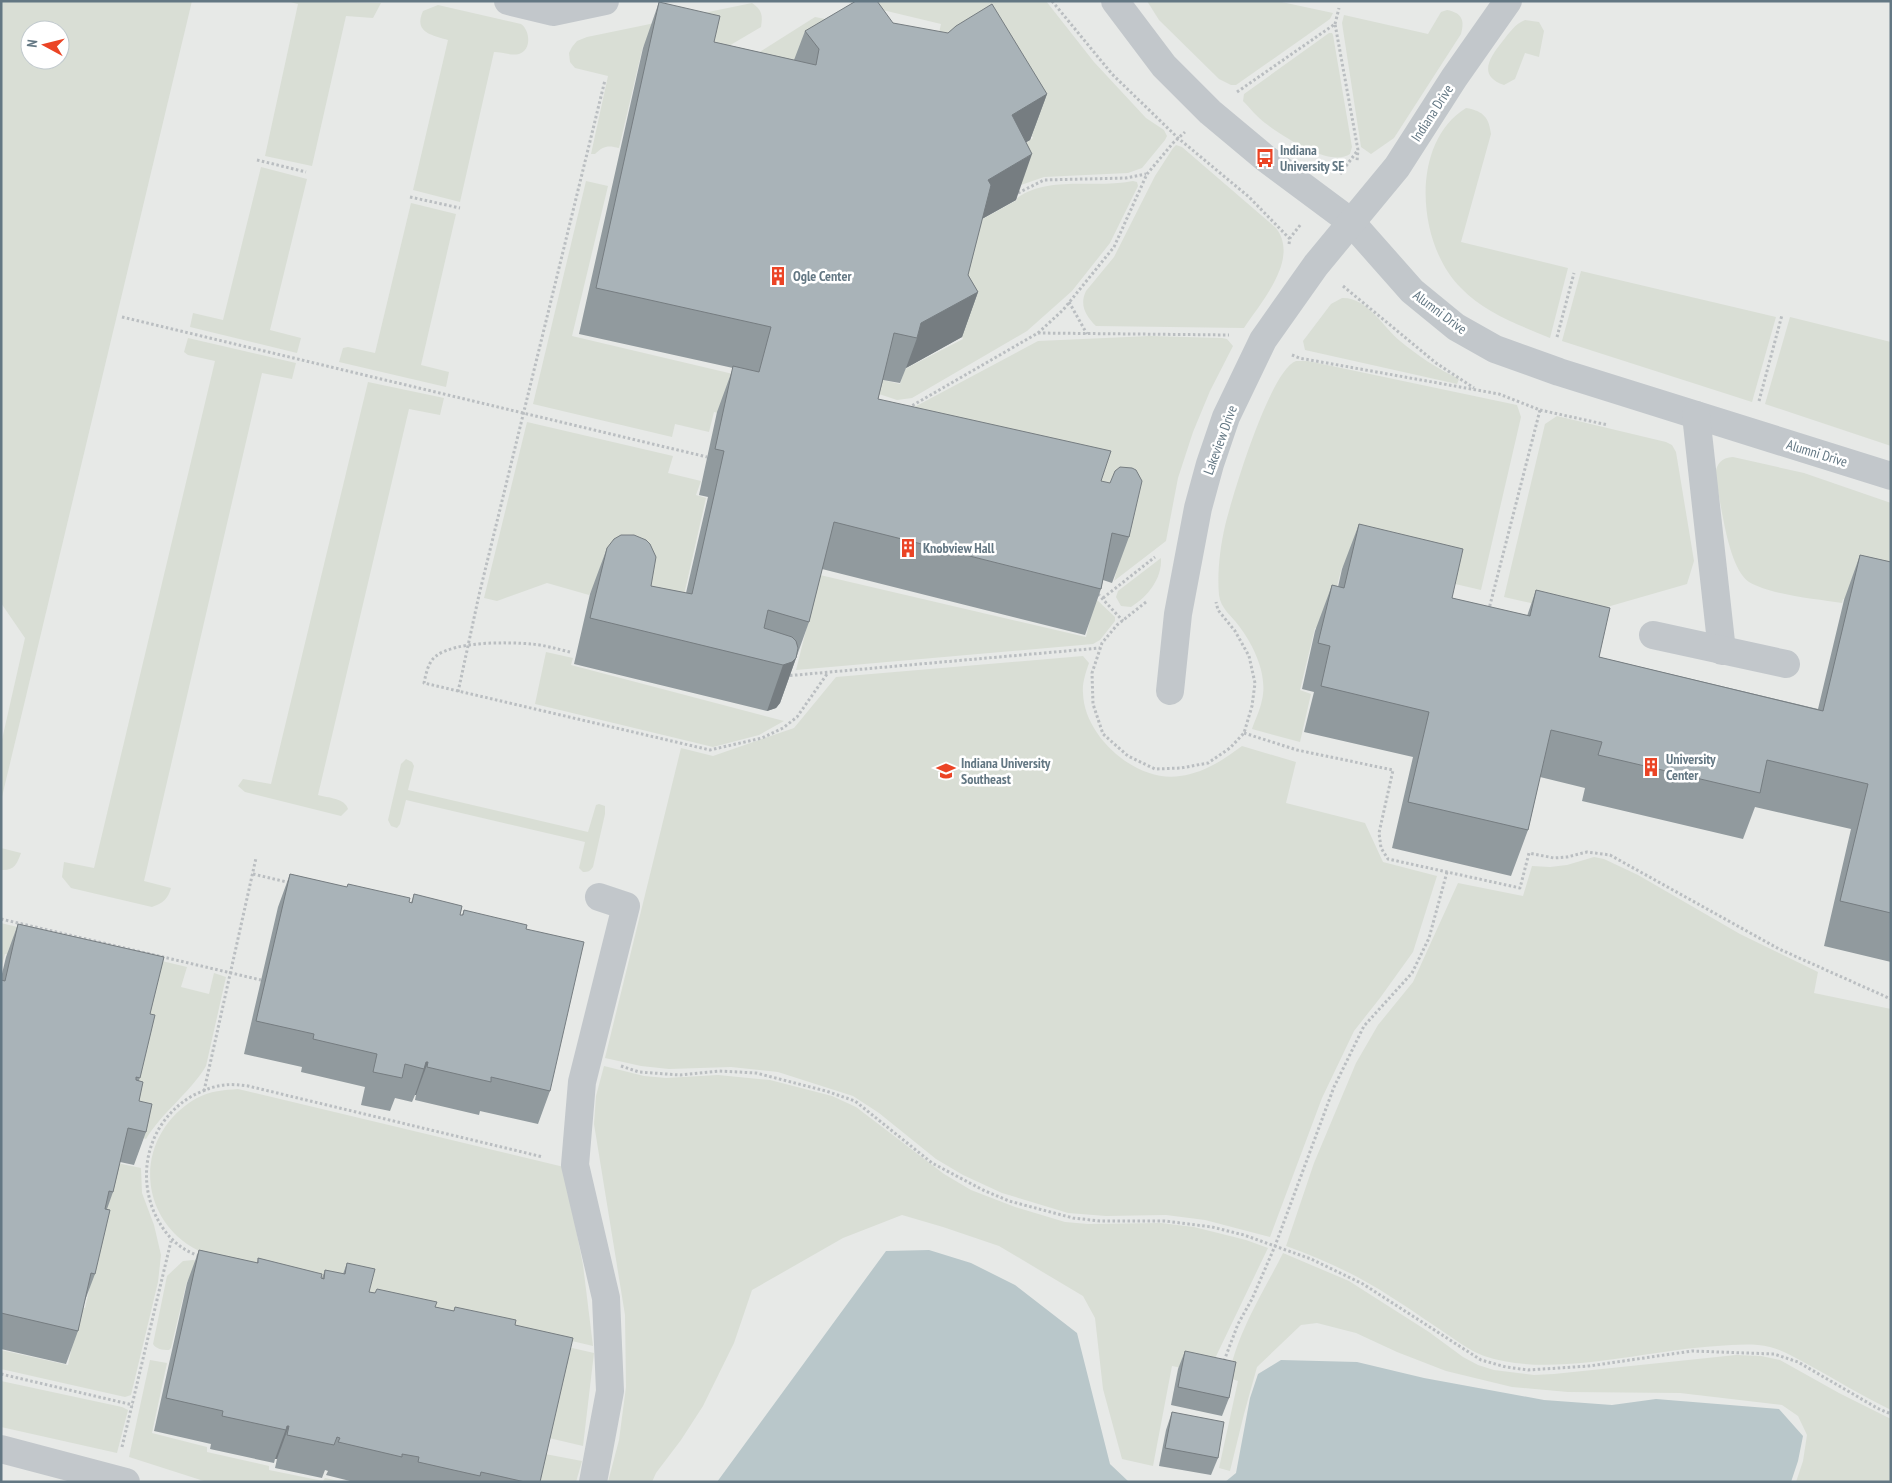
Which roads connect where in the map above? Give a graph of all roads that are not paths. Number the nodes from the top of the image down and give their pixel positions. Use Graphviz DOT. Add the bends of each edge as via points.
graph roads {
  1 [pos="606,1"];
  2 [pos="1115,1"];
  3 [pos="1508,1"];
  4 [pos="512,2"];
  5 [pos="1351,222"];
  6 [pos="1696,415"];
  7 [pos="1891,476"];
  8 [pos="1653,635"];
  9 [pos="1722,651"];
  10 [pos="1786,664"];
  11 [pos="1170,691"];
  12 [pos="599,897"];
  13 [pos="1,1449"];
  14 [pos="120,1480"];
  15 [pos="593,1482"];
  1 -- 4 [label="street" via="553,12"];
  2 -- 5 [label="street, Alumni Drive" via="1164,66 1210,112 1264,158"];
  3 -- 5 [label="street, Indiana Drive" via="1397,166"];
  5 -- 6 [label="street, Alumni Drive" via="1412,291 1456,327 1495,349"];
  5 -- 11 [label="street, Lakeview Drive" via="1263,340 1226,418 1198,508 1178,614"];
  6 -- 7 [label="street, Alumni Drive"];
  6 -- 9 [label="street"];
  8 -- 9 [label="street"];
  9 -- 10 [label="street"];
  12 -- 15 [label="street" via="626,906 582,1082 575,1165 606,1298 610,1391"];
  13 -- 14 [label="street"];
}
